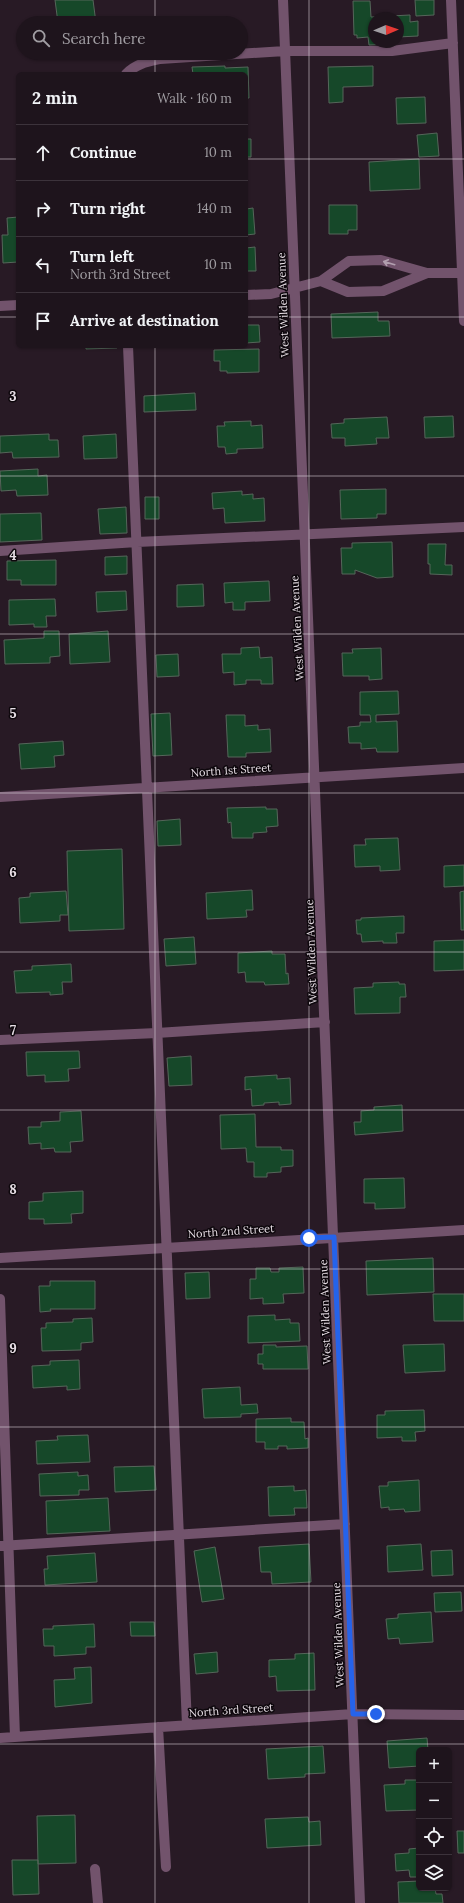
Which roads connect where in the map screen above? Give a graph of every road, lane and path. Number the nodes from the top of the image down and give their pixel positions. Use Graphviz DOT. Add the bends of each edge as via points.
graph roads {
  1 [pos="283,0"];
  2 [pos="451,0"];
  3 [pos="453,43"];
  4 [pos="285,51"];
  5 [pos="248,53"];
  6 [pos="154,60"];
  7 [pos="128,72"];
  8 [pos="427,273"];
  9 [pos="463,273"];
  10 [pos="321,281"];
  11 [pos="295,289"];
  12 [pos="248,296"];
  13 [pos="16,305"];
  14 [pos="0,306"];
  15 [pos="464,321"];
  16 [pos="128,348"];
  17 [pos="464,527"];
  18 [pos="305,534"];
  19 [pos="137,542"];
  20 [pos="0,551"];
  21 [pos="464,768"];
  22 [pos="316,777"];
  23 [pos="146,788"];
  24 [pos="0,796"];
  25 [pos="325,1022"];
  26 [pos="157,1033"];
  27 [pos="0,1040"];
  28 [pos="464,1230"];
  29 [pos="334,1237"];
  30 [pos="166,1247"];
  31 [pos="0,1258"];
  32 [pos="0,1299"];
  33 [pos="345,1524"];
  34 [pos="178,1535"];
  35 [pos="5,1545"];
  36 [pos="353,1714"];
  37 [pos="464,1714"];
  38 [pos="187,1725"];
  39 [pos="158,1727"];
  40 [pos="15,1737"];
  41 [pos="0,1738"];
  42 [pos="166,1867"];
  43 [pos="95,1869"];
  44 [pos="98,1903"];
  45 [pos="360,1903"];
  1 -- 4 [label="street, West Wilden Avenue"];
  2 -- 3 [label="street"];
  3 -- 4 [label="street" via="392,51"];
  3 -- 9 [label="street"];
  4 -- 5 [label="street"];
  4 -- 11 [label="street, West Wilden Avenue"];
  6 -- 7 [label="street" via="143,62"];
  8 -- 9 [label="street"];
  8 -- 10 [label="street" via="383,291 348,292"];
  8 -- 10 [label="street, one-way" via="381,260 349,261"];
  9 -- 15 [label="street"];
  10 -- 11 [label="street"];
  11 -- 12 [label="street"];
  11 -- 18 [label="street, West Wilden Avenue"];
  13 -- 14 [label="street"];
  16 -- 19 [label="street"];
  17 -- 18 [label="street"];
  18 -- 19 [label="street"];
  18 -- 22 [label="street, West Wilden Avenue"];
  19 -- 20 [label="street"];
  19 -- 23 [label="street"];
  21 -- 22 [label="street, North 1st Street"];
  22 -- 23 [label="street, North 1st Street"];
  22 -- 25 [label="street, West Wilden Avenue"];
  23 -- 24 [label="street, North 1st Street"];
  23 -- 26 [label="street"];
  25 -- 26 [label="street"];
  25 -- 29 [label="street, West Wilden Avenue"];
  26 -- 27 [label="street"];
  26 -- 30 [label="street"];
  28 -- 29 [label="street, North 2nd Street"];
  29 -- 30 [label="street, North 2nd Street"];
  29 -- 33 [label="street, West Wilden Avenue"];
  30 -- 31 [label="street, North 2nd Street"];
  30 -- 34 [label="street"];
  32 -- 35 [label="street"];
  33 -- 34 [label="street"];
  33 -- 36 [label="street, West Wilden Avenue"];
  34 -- 35 [label="street"];
  34 -- 38 [label="street"];
  35 -- 40 [label="street"];
  36 -- 37 [label="street, North 3rd Street"];
  36 -- 38 [label="street, North 3rd Street"];
  36 -- 45 [label="street, West Wilden Avenue"];
  38 -- 39 [label="street, North 3rd Street"];
  39 -- 40 [label="street, North 3rd Street"];
  39 -- 42 [label="street"];
  40 -- 41 [label="street, North 3rd Street"];
  43 -- 44 [label="street"];
}
